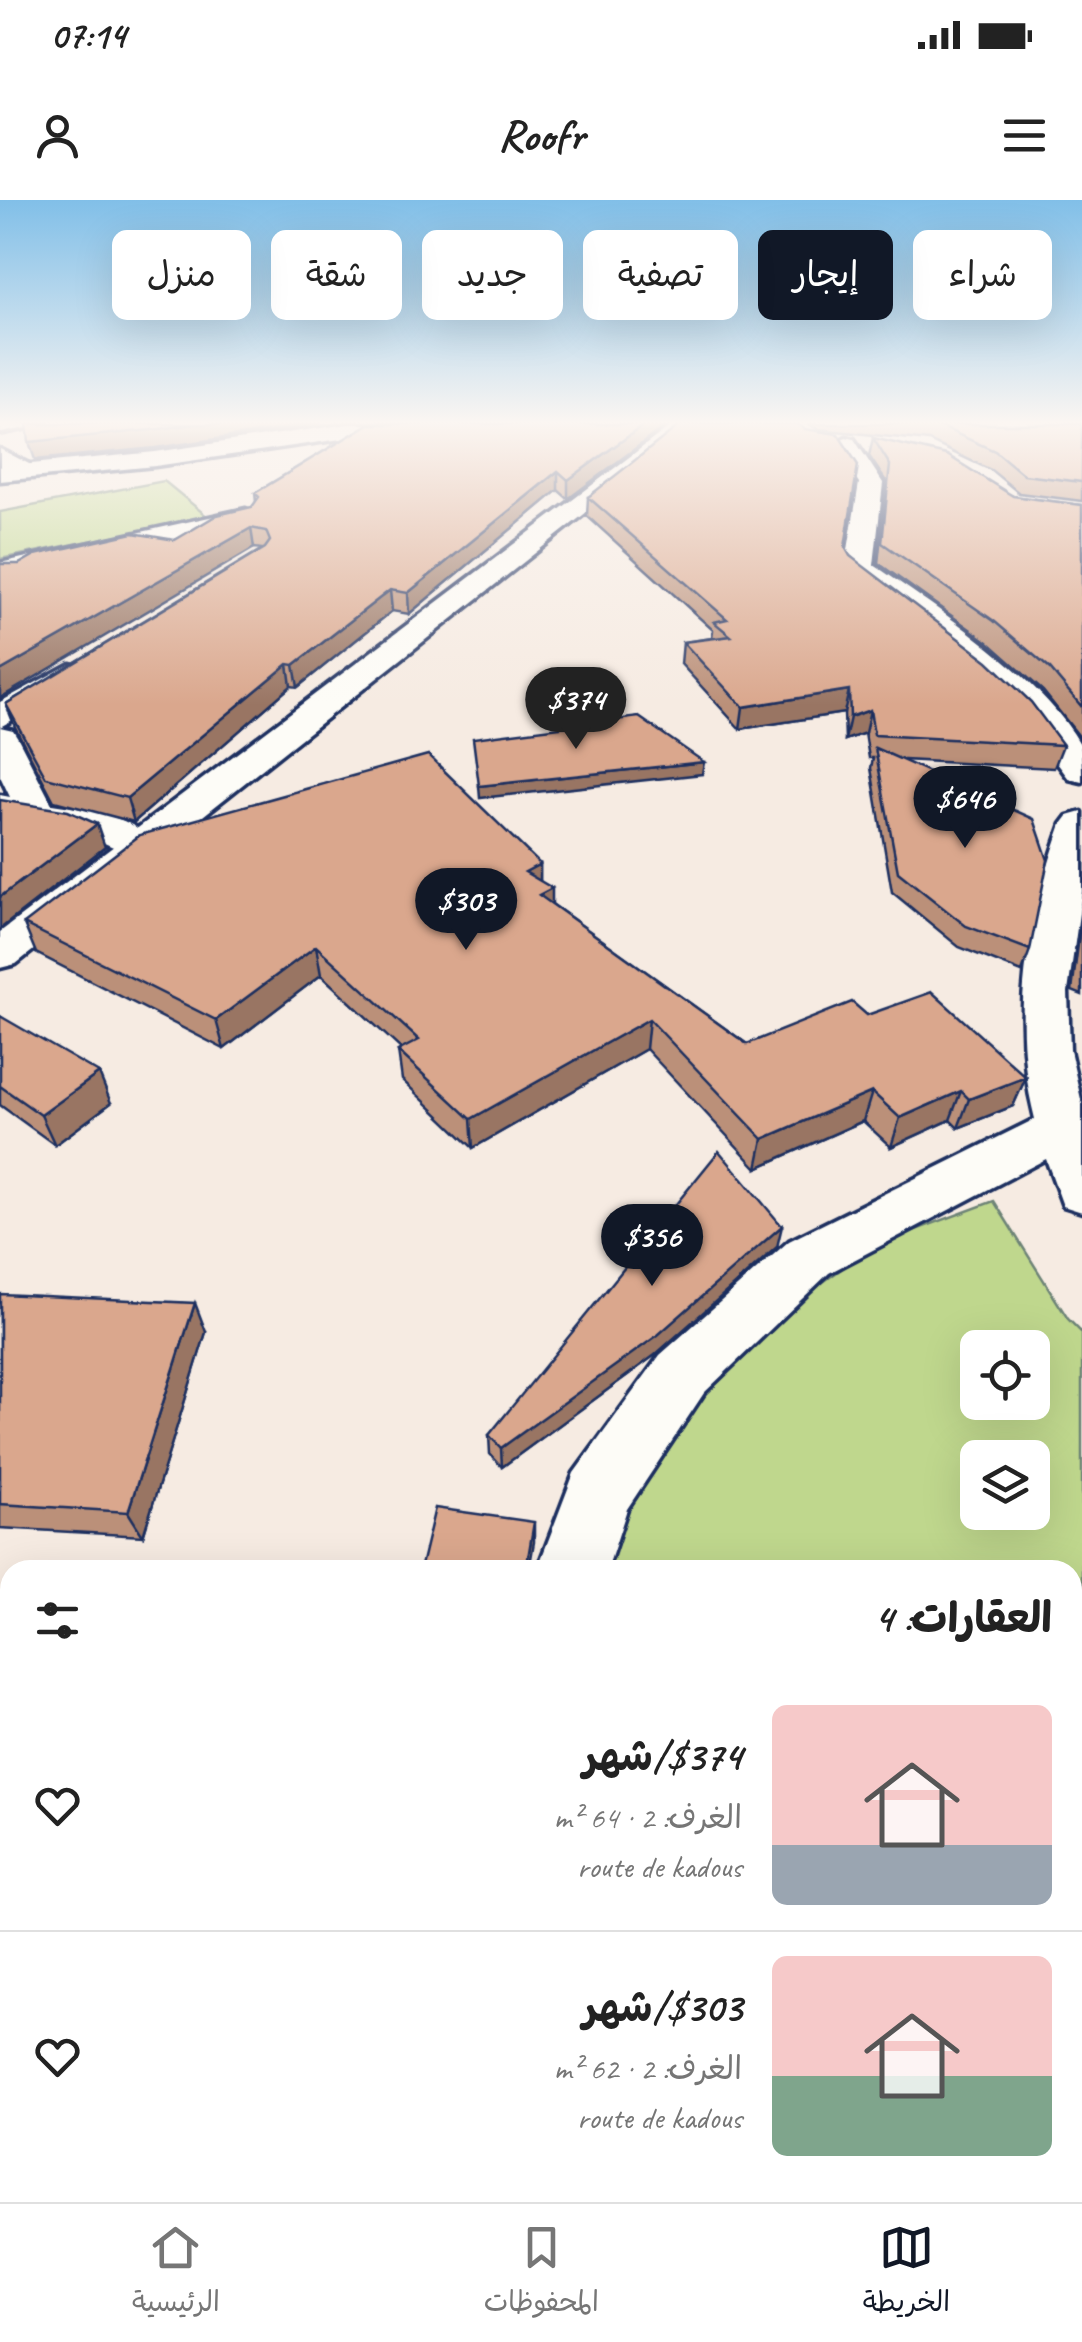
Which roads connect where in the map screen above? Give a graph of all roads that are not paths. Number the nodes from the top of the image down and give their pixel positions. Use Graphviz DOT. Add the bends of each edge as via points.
graph roads {
  1 [pos="244,517"];
  2 [pos="565,517"];
  3 [pos="867,517"];
  4 [pos="0,572"];
  5 [pos="96,658"];
  6 [pos="0,717"];
  7 [pos="0,738"];
  8 [pos="1082,771"];
  9 [pos="17,808"];
  10 [pos="1082,824"];
  11 [pos="136,846"];
  12 [pos="0,954"];
  13 [pos="1065,1126"];
  14 [pos="1082,1192"];
  15 [pos="575,1560"];
  1 -- 4 [label="street"];
  2 -- 11 [label="street"];
  3 -- 8 [label="street" via="860,568 958,636 1040,716"];
  5 -- 6 [label="street"];
  7 -- 9 [label="street"];
  9 -- 11 [label="street" via="88,820"];
  10 -- 13 [label="street" via="1044,968 1046,1052"];
  11 -- 12 [label="street"];
  13 -- 14 [label="street"];
  13 -- 15 [label="street" via="810,1258 682,1374 598,1495"];
}
